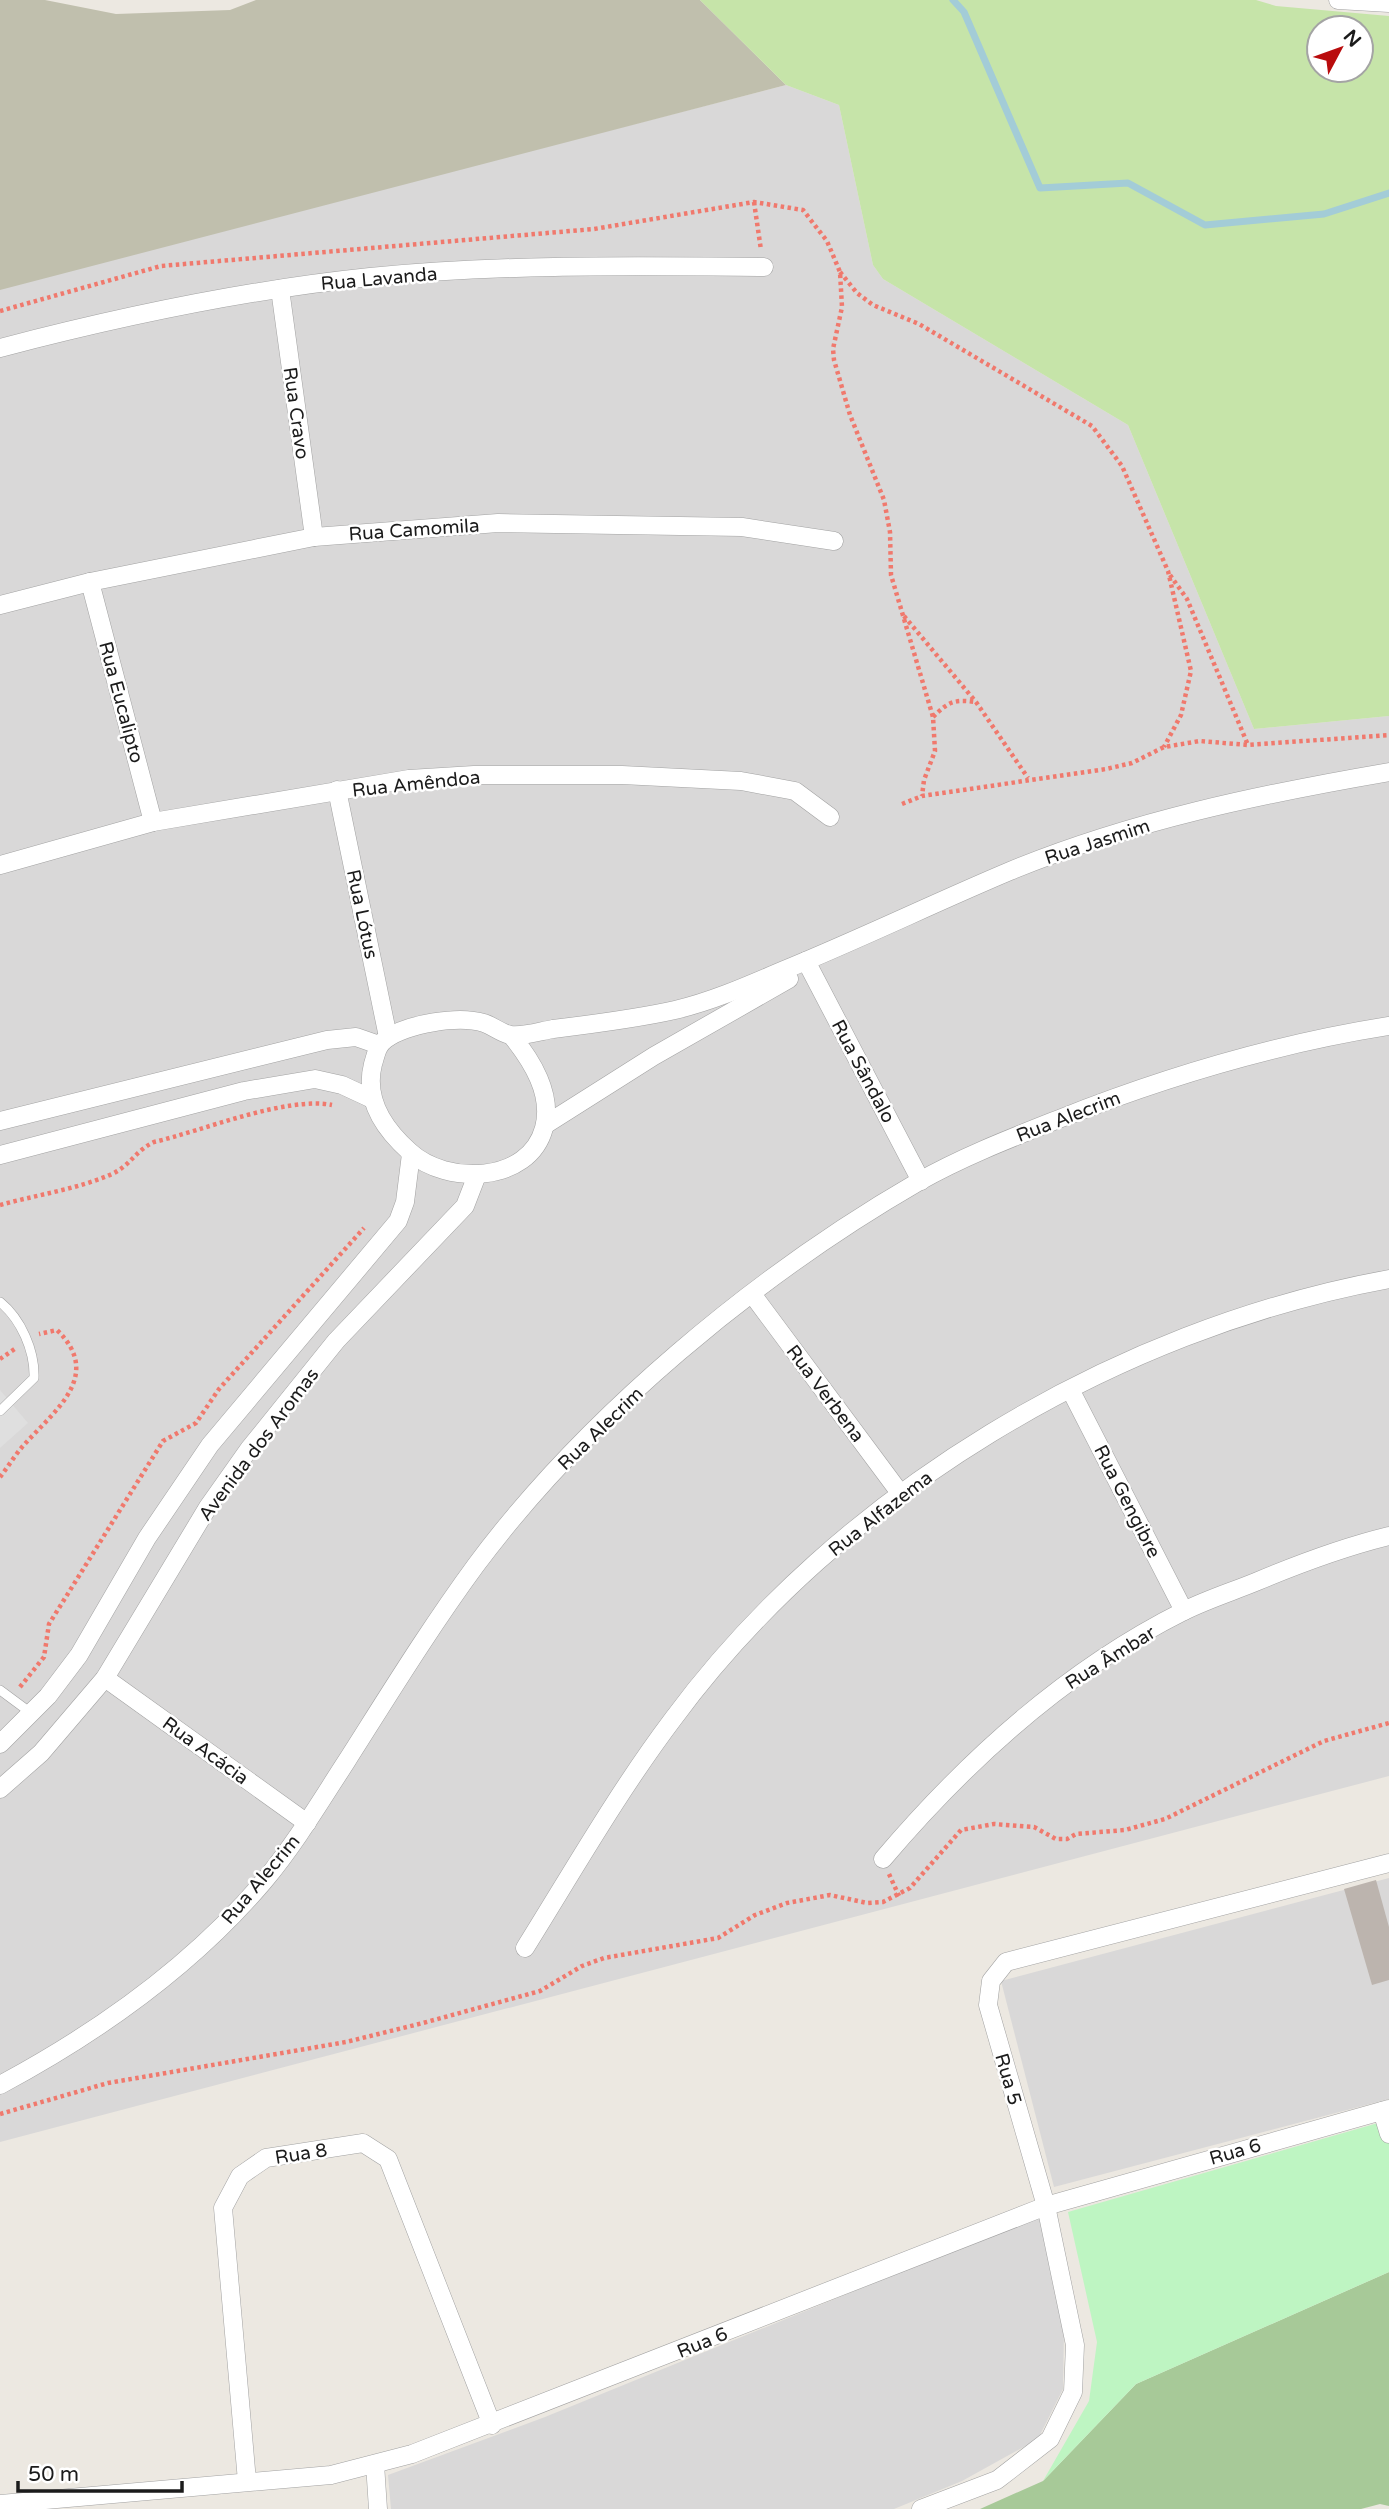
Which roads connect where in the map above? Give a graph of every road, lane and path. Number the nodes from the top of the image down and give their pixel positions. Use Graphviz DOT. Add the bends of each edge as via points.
graph roads {
  1 [pos="1338,0"];
  2 [pos="1389,3"];
  3 [pos="754,202"];
  4 [pos="764,267"];
  5 [pos="840,272"];
  6 [pos="280,289"];
  7 [pos="0,311"];
  8 [pos="0,348"];
  9 [pos="314,537"];
  10 [pos="834,541"];
  11 [pos="1168,571"];
  12 [pos="90,582"];
  13 [pos="0,605"];
  14 [pos="901,613"];
  15 [pos="976,702"];
  16 [pos="933,717"];
  17 [pos="1389,734"];
  18 [pos="1248,746"];
  19 [pos="1164,747"];
  20 [pos="1389,772"];
  21 [pos="1029,778"];
  22 [pos="337,790"];
  23 [pos="922,796"];
  24 [pos="902,804"];
  25 [pos="830,817"];
  26 [pos="153,822"];
  27 [pos="0,864"];
  28 [pos="812,962"];
  29 [pos="1389,1026"];
  30 [pos="512,1035"];
  31 [pos="383,1041"];
  32 [pos="370,1098"];
  33 [pos="342,1107"];
  34 [pos="0,1121"];
  35 [pos="545,1125"];
  36 [pos="411,1154"];
  37 [pos="0,1155"];
  38 [pos="477,1175"];
  39 [pos="921,1181"];
  40 [pos="0,1205"];
  41 [pos="366,1226"];
  42 [pos="1389,1279"];
  43 [pos="752,1294"];
  44 [pos="0,1302"];
  45 [pos="26,1341"];
  46 [pos="1071,1391"];
  47 [pos="0,1411"];
  48 [pos="0,1477"];
  49 [pos="900,1493"];
  50 [pos="1389,1536"];
  51 [pos="1184,1611"];
  52 [pos="105,1678"];
  53 [pos="0,1690"];
  54 [pos="10,1698"];
  55 [pos="31,1713"];
  56 [pos="1389,1723"];
  57 [pos="0,1744"];
  58 [pos="0,1788"];
  59 [pos="307,1823"];
  60 [pos="883,1860"];
  61 [pos="1389,1863"];
  62 [pos="525,1948"];
  63 [pos="0,2085"];
  64 [pos="1386,2110"];
  65 [pos="0,2114"];
  66 [pos="1389,2134"];
  67 [pos="1046,2206"];
  68 [pos="492,2425"];
  69 [pos="375,2464"];
  70 [pos="247,2481"];
  71 [pos="0,2504"];
  72 [pos="378,2509"];
  73 [pos="921,2509"];
  1 -- 2 [label="street"];
  3 -- 4 [label="path"];
  3 -- 5 [label="path" via="803,210 827,242"];
  3 -- 7 [label="path" via="594,229 161,266"];
  4 -- 6 [label="street, Rua Lavanda" via="505,268"];
  5 -- 11 [label="path" via="873,305 919,324 1092,426 1122,466"];
  5 -- 14 [label="path" via="842,307 834,360 884,500 891,575"];
  6 -- 8 [label="street, Rua Lavanda" via="124,316"];
  6 -- 9 [label="street, Rua Cravo"];
  9 -- 10 [label="street, Rua Camomila" via="498,523 605,523 742,527"];
  9 -- 12 [label="street, Rua Camomila"];
  11 -- 18 [label="path" via="1191,609"];
  11 -- 19 [label="path" via="1191,671 1181,715"];
  12 -- 13 [label="street, Rua Camomila"];
  12 -- 26 [label="street, Rua Eucalipto"];
  14 -- 15 [label="path"];
  14 -- 16 [label="path"];
  15 -- 16 [label="path" via="956,699"];
  15 -- 21 [label="path"];
  16 -- 23 [label="path" via="935,751"];
  17 -- 18 [label="path"];
  18 -- 19 [label="path" via="1200,741"];
  19 -- 21 [label="path" via="1106,769"];
  20 -- 28 [label="street, Rua Jasmim" via="1300,787 1092,841 917,910"];
  21 -- 23 [label="path"];
  22 -- 25 [label="street, Rua Amêndoa" via="474,775 741,781 795,791"];
  22 -- 26 [label="street, Rua Amêndoa"];
  22 -- 31 [label="street, Rua Lótus"];
  23 -- 24 [label="path"];
  26 -- 27 [label="street, Rua Amêndoa"];
  28 -- 30 [label="street" via="678,1010"];
  28 -- 35 [label="street"];
  28 -- 39 [label="street, Rua Sândalo"];
  29 -- 39 [label="street, Rua Alecrim" via="1191,1070 1017,1135"];
  30 -- 31 [label="street" via="481,1022 437,1021"];
  30 -- 35 [label="street" via="538,1076 545,1096"];
  31 -- 32 [label="street" via="371,1074"];
  31 -- 34 [label="street" via="356,1037 327,1040"];
  32 -- 36 [label="street"];
  32 -- 37 [label="street" via="315,1079 244,1091"];
  33 -- 40 [label="path" via="319,1103 285,1107 154,1142 137,1150 130,1163 111,1174"];
  35 -- 38 [label="street" via="538,1142 521,1159"];
  36 -- 38 [label="street" via="431,1167"];
  36 -- 55 [label="street, Avenida dos Aromas" via="398,1221 210,1445 147,1538 79,1655"];
  38 -- 52 [label="street, Avenida dos Aromas" via="465,1206 336,1342 249,1449 208,1507"];
  39 -- 43 [label="street, Rua Alecrim"];
  41 -- 54 [label="path" via="219,1389 196,1423 163,1441 49,1624 44,1657"];
  42 -- 46 [label="street, Rua Alfazema" via="1264,1309 1141,1356"];
  43 -- 49 [label="street, Rua Verbena"];
  43 -- 59 [label="street, Rua Alecrim" via="594,1430 534,1494 437,1620"];
  44 -- 45 [label="lane" via="14,1313"];
  45 -- 47 [label="lane" via="34,1360 34,1378"];
  45 -- 48 [label="path" via="57,1330 71,1344 76,1366 72,1392"];
  46 -- 49 [label="street, Rua Alfazema" via="990,1434"];
  46 -- 51 [label="street, Rua Gengibre"];
  49 -- 62 [label="street, Rua Alfazema" via="773,1604 674,1717 616,1800"];
  50 -- 51 [label="street, Rua Âmbar" via="1306,1561"];
  51 -- 60 [label="street, Rua Âmbar" via="1070,1681 1027,1715 972,1761"];
  52 -- 58 [label="street, Avenida dos Aromas" via="41,1753"];
  52 -- 59 [label="street, Rua Acácia"];
  53 -- 54 [label="lane"];
  54 -- 55 [label="lane"];
  55 -- 57 [label="street, Avenida dos Aromas"];
  56 -- 65 [label="path" via="1324,1741 1165,1819 1125,1830 1056,1839 1034,1827 994,1824 961,1829 910,1888 883,1902 830,1895 787,1903 755,1915 718,1938 604,1958 540,1991 423,2023 346,2042 108,2083"];
  59 -- 63 [label="street, Rua Alecrim" via="265,1880 211,1938 83,2036"];
  61 -- 67 [label="street, Rua 5" via="1006,1962 991,1981 988,2005"];
  64 -- 66 [label="street"];
  64 -- 67 [label="street, Rua 6"];
  67 -- 68 [label="street, Rua 6"];
  67 -- 73 [label="street, Rua 5" via="1075,2345 1073,2392 1050,2439 997,2480"];
  68 -- 69 [label="street, Rua 6"];
  68 -- 70 [label="street, Rua 8" via="388,2159 363,2143 266,2158 240,2176 222,2208"];
  69 -- 70 [label="street, Rua 6" via="331,2475"];
  69 -- 72 [label="street"];
  70 -- 71 [label="street, Rua 6"];
}
